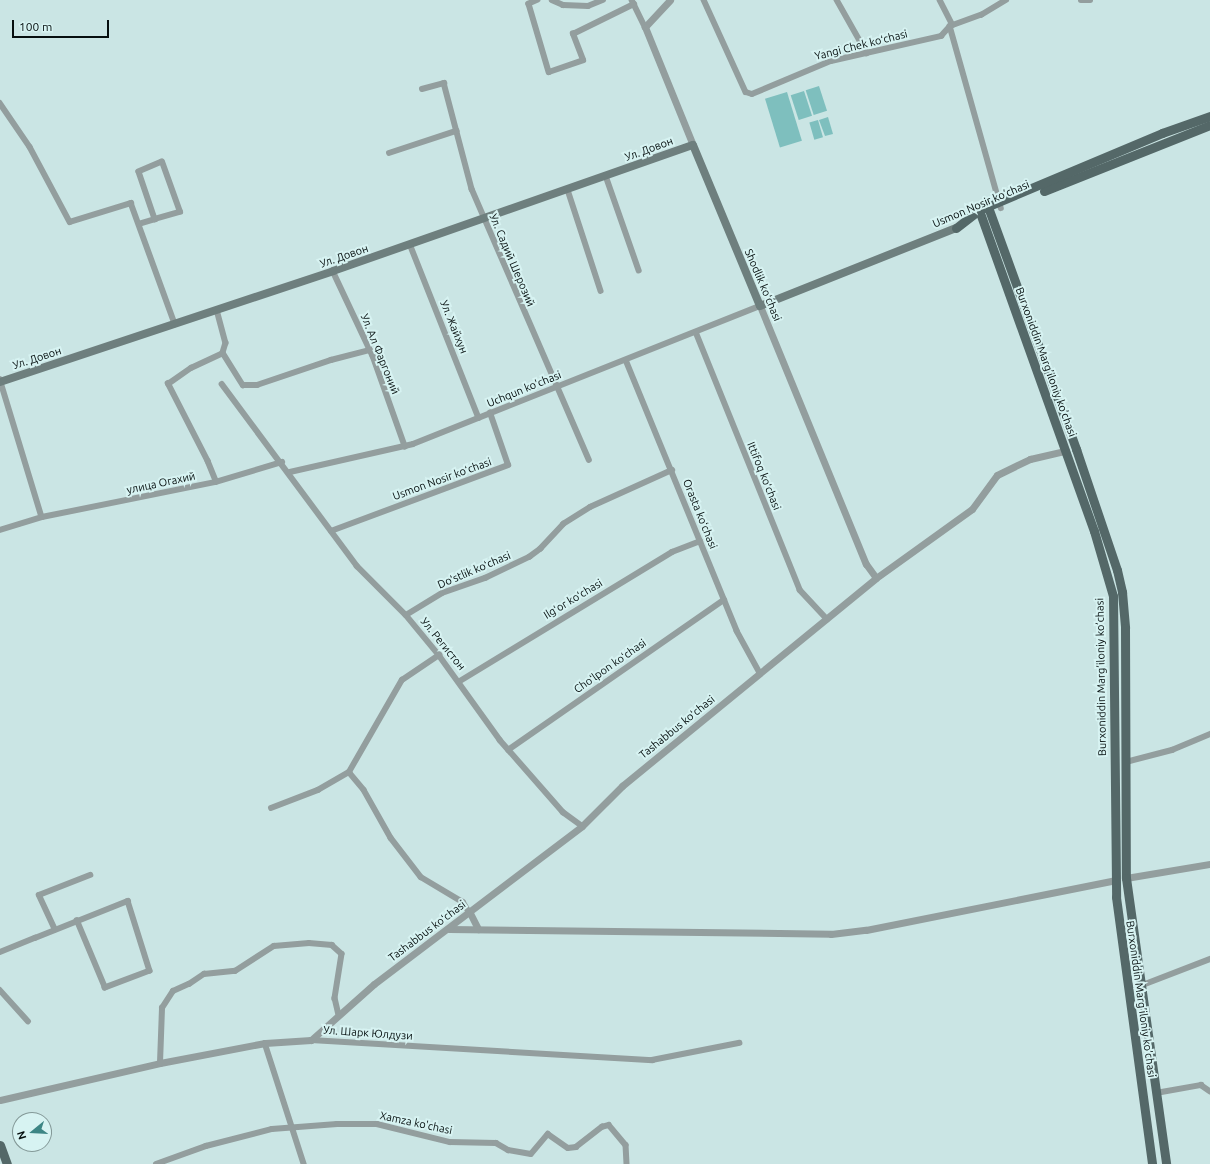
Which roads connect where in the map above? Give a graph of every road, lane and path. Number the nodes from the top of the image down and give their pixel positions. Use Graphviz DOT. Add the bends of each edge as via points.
graph roads {
  1 [pos="538,0"];
  2 [pos="552,0"];
  3 [pos="603,0"];
  4 [pos="670,0"];
  5 [pos="704,0"];
  6 [pos="837,0"];
  7 [pos="940,0"];
  8 [pos="1081,0"];
  9 [pos="1090,0"];
  10 [pos="1002,1"];
  11 [pos="633,2"];
  12 [pos="952,26"];
  13 [pos="645,28"];
  14 [pos="867,53"];
  15 [pos="422,89"];
  16 [pos="0,103"];
  17 [pos="1210,116"];
  18 [pos="1210,125"];
  19 [pos="456,131"];
  20 [pos="693,145"];
  21 [pos="390,153"];
  22 [pos="606,176"];
  23 [pos="568,190"];
  24 [pos="999,206"];
  25 [pos="985,211"];
  26 [pos="155,219"];
  27 [pos="484,219"];
  28 [pos="139,224"];
  29 [pos="956,228"];
  30 [pos="410,244"];
  31 [pos="639,270"];
  32 [pos="334,271"];
  33 [pos="601,291"];
  34 [pos="760,306"];
  35 [pos="217,310"];
  36 [pos="174,324"];
  37 [pos="696,332"];
  38 [pos="370,350"];
  39 [pos="223,353"];
  40 [pos="626,360"];
  41 [pos="0,381"];
  42 [pos="222,384"];
  43 [pos="556,388"];
  44 [pos="490,413"];
  45 [pos="479,418"];
  46 [pos="405,446"];
  47 [pos="1076,449"];
  48 [pos="1066,451"];
  49 [pos="589,460"];
  50 [pos="282,462"];
  51 [pos="672,470"];
  52 [pos="290,472"];
  53 [pos="216,482"];
  54 [pos="42,517"];
  55 [pos="0,530"];
  56 [pos="331,531"];
  57 [pos="700,541"];
  58 [pos="876,578"];
  59 [pos="724,600"];
  60 [pos="406,615"];
  61 [pos="827,619"];
  62 [pos="440,655"];
  63 [pos="760,674"];
  64 [pos="460,681"];
  65 [pos="1210,734"];
  66 [pos="508,750"];
  67 [pos="1126,762"];
  68 [pos="349,772"];
  69 [pos="271,808"];
  70 [pos="582,826"];
  71 [pos="1210,864"];
  72 [pos="90,875"];
  73 [pos="1126,878"];
  74 [pos="1116,880"];
  75 [pos="470,913"];
  76 [pos="77,921"];
  77 [pos="449,929"];
  78 [pos="478,929"];
  79 [pos="55,930"];
  80 [pos="0,952"];
  81 [pos="1210,959"];
  82 [pos="1140,986"];
  83 [pos="0,990"];
  84 [pos="339,1015"];
  85 [pos="28,1021"];
  86 [pos="311,1040"];
  87 [pos="739,1043"];
  88 [pos="265,1044"];
  89 [pos="160,1063"];
  90 [pos="1210,1091"];
  91 [pos="1156,1093"];
  92 [pos="0,1100"];
  93 [pos="292,1127"];
  94 [pos="0,1145"];
  95 [pos="7,1164"];
  96 [pos="156,1164"];
  97 [pos="304,1164"];
  98 [pos="627,1164"];
  99 [pos="1152,1164"];
  100 [pos="1166,1164"];
  1 -- 11 [label="street" via="529,4 549,72 582,60 573,34"];
  2 -- 3 [label="street" via="563,5 588,6"];
  4 -- 13 [label="street"];
  5 -- 14 [label="street, Yangi Chek koʻchasi" via="748,94 831,61"];
  6 -- 14 [label="street"];
  7 -- 12 [label="street"];
  8 -- 9 [label="street"];
  10 -- 12 [label="street, Yangi Chek koʻchasi" via="981,15"];
  11 -- 13 [label="street, Shodlik koʻchasi"];
  12 -- 14 [label="street, Yangi Chek koʻchasi" via="941,36"];
  12 -- 24 [label="street"];
  13 -- 20 [label="street, Shodlik koʻchasi"];
  15 -- 19 [label="street, Ул. Садий Шерозий" via="444,83"];
  16 -- 28 [label="street" via="30,147 70,222 131,203"];
  17 -- 24 [label="main road, Usmon Nosir ko‘chasi" via="1162,133"];
  18 -- 24 [label="main road, Usmon Nosir ko‘chasi"];
  19 -- 21 [label="street"];
  19 -- 27 [label="street, Ул. Садий Шерозий" via="472,188"];
  20 -- 22 [label="main road, Ул. Довон"];
  20 -- 34 [label="main road, Shodlik koʻchasi"];
  22 -- 23 [label="main road, Ул. Довон"];
  22 -- 31 [label="street"];
  23 -- 27 [label="main road, Ул. Довон"];
  23 -- 33 [label="street"];
  24 -- 25 [label="main road, Usmon Nosir ko‘chasi"];
  25 -- 29 [label="main road, Usmon Nosir ko‘chasi"];
  25 -- 47 [label="main road, Burxoniddin Marg’iloniy ko’chasi"];
  25 -- 48 [label="main road, Burxoniddin Marg’iloniy ko’chasi"];
  26 -- 26 [label="street" via="180,212 162,162 139,172"];
  26 -- 28 [label="street"];
  27 -- 30 [label="main road, Ул. Довон"];
  27 -- 43 [label="street, Ул. Садий Шерозий"];
  28 -- 36 [label="street"];
  29 -- 34 [label="main road, Usmon Nosir ko‘chasi"];
  30 -- 32 [label="main road, Ул. Довон"];
  30 -- 45 [label="street, Ул. Жайхун"];
  32 -- 35 [label="main road, Ул. Довон"];
  32 -- 38 [label="street, Ул. Ал Фаргоний"];
  34 -- 37 [label="street, Uchqun ko'chasi"];
  34 -- 58 [label="street, Shodlik koʻchasi" via="866,564"];
  35 -- 36 [label="main road, Ул. Довон"];
  35 -- 39 [label="street" via="226,343"];
  36 -- 41 [label="main road, Ул. Довон"];
  37 -- 40 [label="street, Uchqun ko'chasi"];
  37 -- 61 [label="street, Ittifoq koʻchasi" via="800,590"];
  38 -- 39 [label="street" via="256,385 242,385"];
  38 -- 46 [label="street, Ул. Ал Фаргоний"];
  39 -- 53 [label="street" via="191,368 168,384"];
  40 -- 43 [label="street, Uchqun ko'chasi"];
  40 -- 51 [label="street, Orasta koʻchasi"];
  41 -- 54 [label="street"];
  42 -- 50 [label="street, Ул. Регистон"];
  43 -- 44 [label="street, Uchqun ko'chasi"];
  43 -- 49 [label="street, Ул. Садий Шерозий"];
  44 -- 45 [label="street, Uchqun ko'chasi"];
  44 -- 56 [label="street, Usmon Nosir koʻchasi" via="508,465"];
  45 -- 46 [label="street, Uchqun ko'chasi"];
  46 -- 52 [label="street, Uchqun ko'chasi"];
  47 -- 48 [label="main road"];
  47 -- 67 [label="main road, Burxoniddin Marg’iloniy ko’chasi" via="1122,592"];
  48 -- 58 [label="street, Tashabbus koʻchasi" via="1030,459 997,475 972,509"];
  48 -- 74 [label="main road, Burxoniddin Marg’iloniy ko’chasi" via="1108,573 1112,596"];
  50 -- 52 [label="street, Ул. Регистон"];
  50 -- 53 [label="street, улица Огахий"];
  51 -- 57 [label="street, Orasta koʻchasi"];
  51 -- 60 [label="street, Doʻstlik koʻchasi" via="590,507 563,524 540,549 518,563 442,593"];
  52 -- 56 [label="street, Ул. Регистон"];
  53 -- 54 [label="street, улица Огахий"];
  54 -- 55 [label="street, улица Огахий"];
  56 -- 60 [label="street, Ул. Регистон" via="356,566"];
  57 -- 59 [label="street, Orasta koʻchasi"];
  57 -- 64 [label="street, Ilgʻor koʻchasi" via="672,552"];
  58 -- 61 [label="street, Tashabbus koʻchasi"];
  59 -- 63 [label="street, Orasta koʻchasi"];
  59 -- 66 [label="street, Choʻlpon koʻchasi"];
  60 -- 62 [label="street, Ул. Регистон"];
  61 -- 63 [label="street, Tashabbus koʻchasi"];
  62 -- 64 [label="street, Ул. Регистон"];
  62 -- 68 [label="street" via="402,680"];
  63 -- 70 [label="street, Tashabbus koʻchasi" via="622,786"];
  64 -- 66 [label="street, Ул. Регистон"];
  65 -- 67 [label="street" via="1172,750"];
  66 -- 70 [label="street, Ул. Регистон" via="563,812"];
  67 -- 73 [label="main road, Burxoniddin Marg’iloniy ko’chasi"];
  68 -- 69 [label="street" via="318,790"];
  68 -- 75 [label="street" via="364,790 391,838 421,877 463,902"];
  70 -- 75 [label="street, Tashabbus koʻchasi"];
  71 -- 73 [label="street"];
  72 -- 79 [label="street" via="39,895"];
  73 -- 82 [label="main road, Burxoniddin Marg’iloniy ko’chasi"];
  74 -- 78 [label="street" via="866,930 831,934"];
  74 -- 99 [label="main road, Burxoniddin Marg’iloniy ko’chasi" via="1118,924"];
  75 -- 77 [label="street, Tashabbus koʻchasi"];
  75 -- 78 [label="street"];
  76 -- 76 [label="street" via="128,901 150,971 105,988"];
  76 -- 79 [label="street"];
  77 -- 78 [label="street"];
  77 -- 84 [label="street, Tashabbus koʻchasi" via="374,984"];
  79 -- 80 [label="street"];
  81 -- 82 [label="street"];
  82 -- 91 [label="main road, Burxoniddin Marg’iloniy ko’chasi"];
  83 -- 85 [label="street"];
  84 -- 86 [label="street, Tashabbus koʻchasi"];
  84 -- 89 [label="street" via="335,998 342,954 332,945 309,943 274,946 235,971 204,974 173,991 162,1008"];
  86 -- 87 [label="street, Ул. Шарк Юлдузи" via="652,1060"];
  86 -- 88 [label="street, Ул. Шарк Юлдузи"];
  88 -- 89 [label="street, Ул. Шарк Юлдузи"];
  88 -- 93 [label="street"];
  89 -- 92 [label="street, Ул. Шарк Юлдузи"];
  90 -- 91 [label="street" via="1201,1085"];
  91 -- 100 [label="main road, Burxoniddin Marg’iloniy ko’chasi"];
  93 -- 96 [label="street, Xamza ko'chasi" via="272,1129 206,1146"];
  93 -- 97 [label="street"];
  93 -- 98 [label="street, Xamza ko'chasi" via="377,1124 450,1142 496,1143 508,1150 531,1154 548,1134 568,1148 576,1147 602,1127 609,1125 626,1145"];
  94 -- 95 [label="main road"];
}
